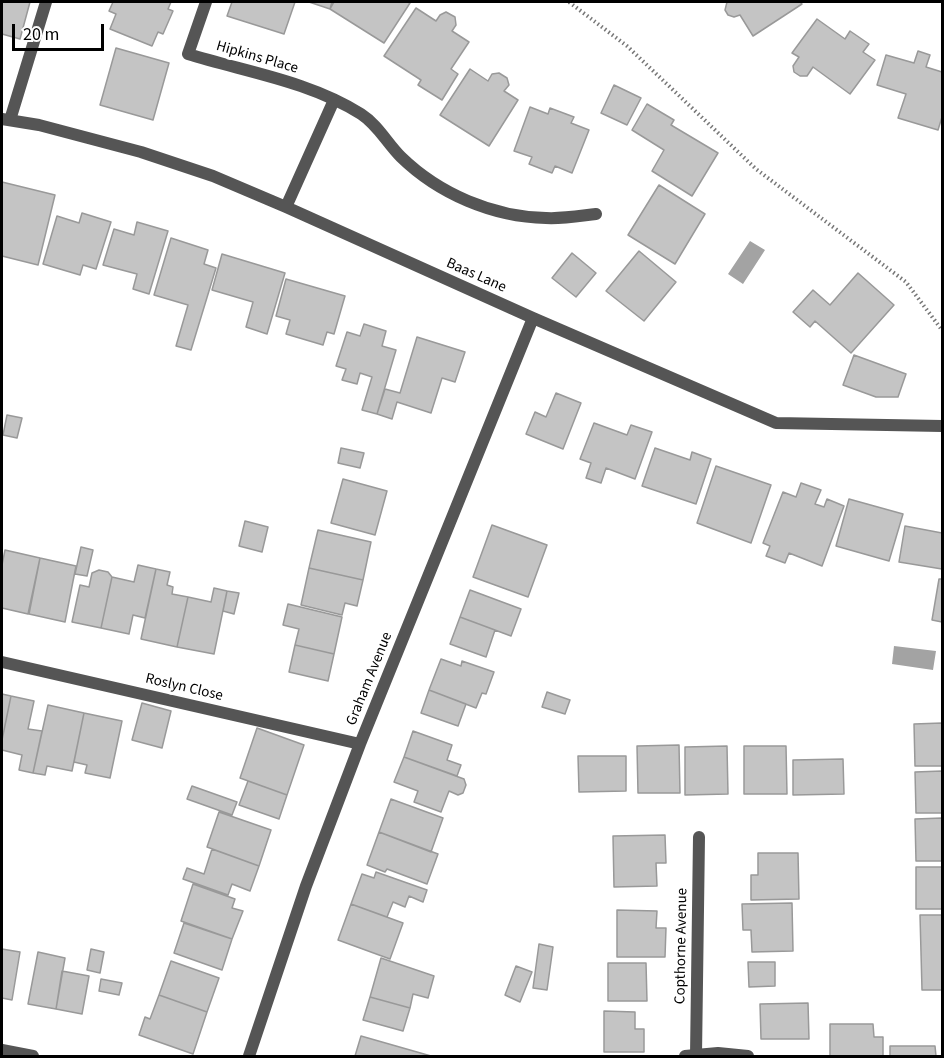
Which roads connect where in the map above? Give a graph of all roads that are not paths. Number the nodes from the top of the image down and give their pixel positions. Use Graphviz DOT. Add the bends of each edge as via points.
graph roads {
  1 [pos="46,2"];
  2 [pos="206,2"];
  3 [pos="334,100"];
  4 [pos="6,120"];
  5 [pos="286,207"];
  6 [pos="596,214"];
  7 [pos="532,318"];
  8 [pos="942,426"];
  9 [pos="2,662"];
  10 [pos="360,744"];
  11 [pos="699,837"];
  12 [pos="2,1050"];
  13 [pos="33,1056"];
  14 [pos="249,1056"];
  15 [pos="690,1056"];
  16 [pos="748,1056"];
  1 -- 4 [label="street"];
  2 -- 3 [label="street, Hipkins Place" via="188,54 286,80"];
  3 -- 5 [label="street"];
  3 -- 6 [label="street, Hipkins Place" via="362,114 420,172 471,203 524,216"];
  4 -- 5 [label="street, Baas Lane" via="141,152 213,176"];
  5 -- 7 [label="street, Baas Lane"];
  7 -- 8 [label="street, Baas Lane" via="777,423"];
  7 -- 10 [label="street, Graham Avenue"];
  9 -- 10 [label="street, Roslyn Close"];
  10 -- 14 [label="street, Graham Avenue" via="306,886"];
  11 -- 15 [label="street, Copthorne Avenue"];
  12 -- 13 [label="street"];
  15 -- 16 [label="street, Copthorne Avenue"];
}
